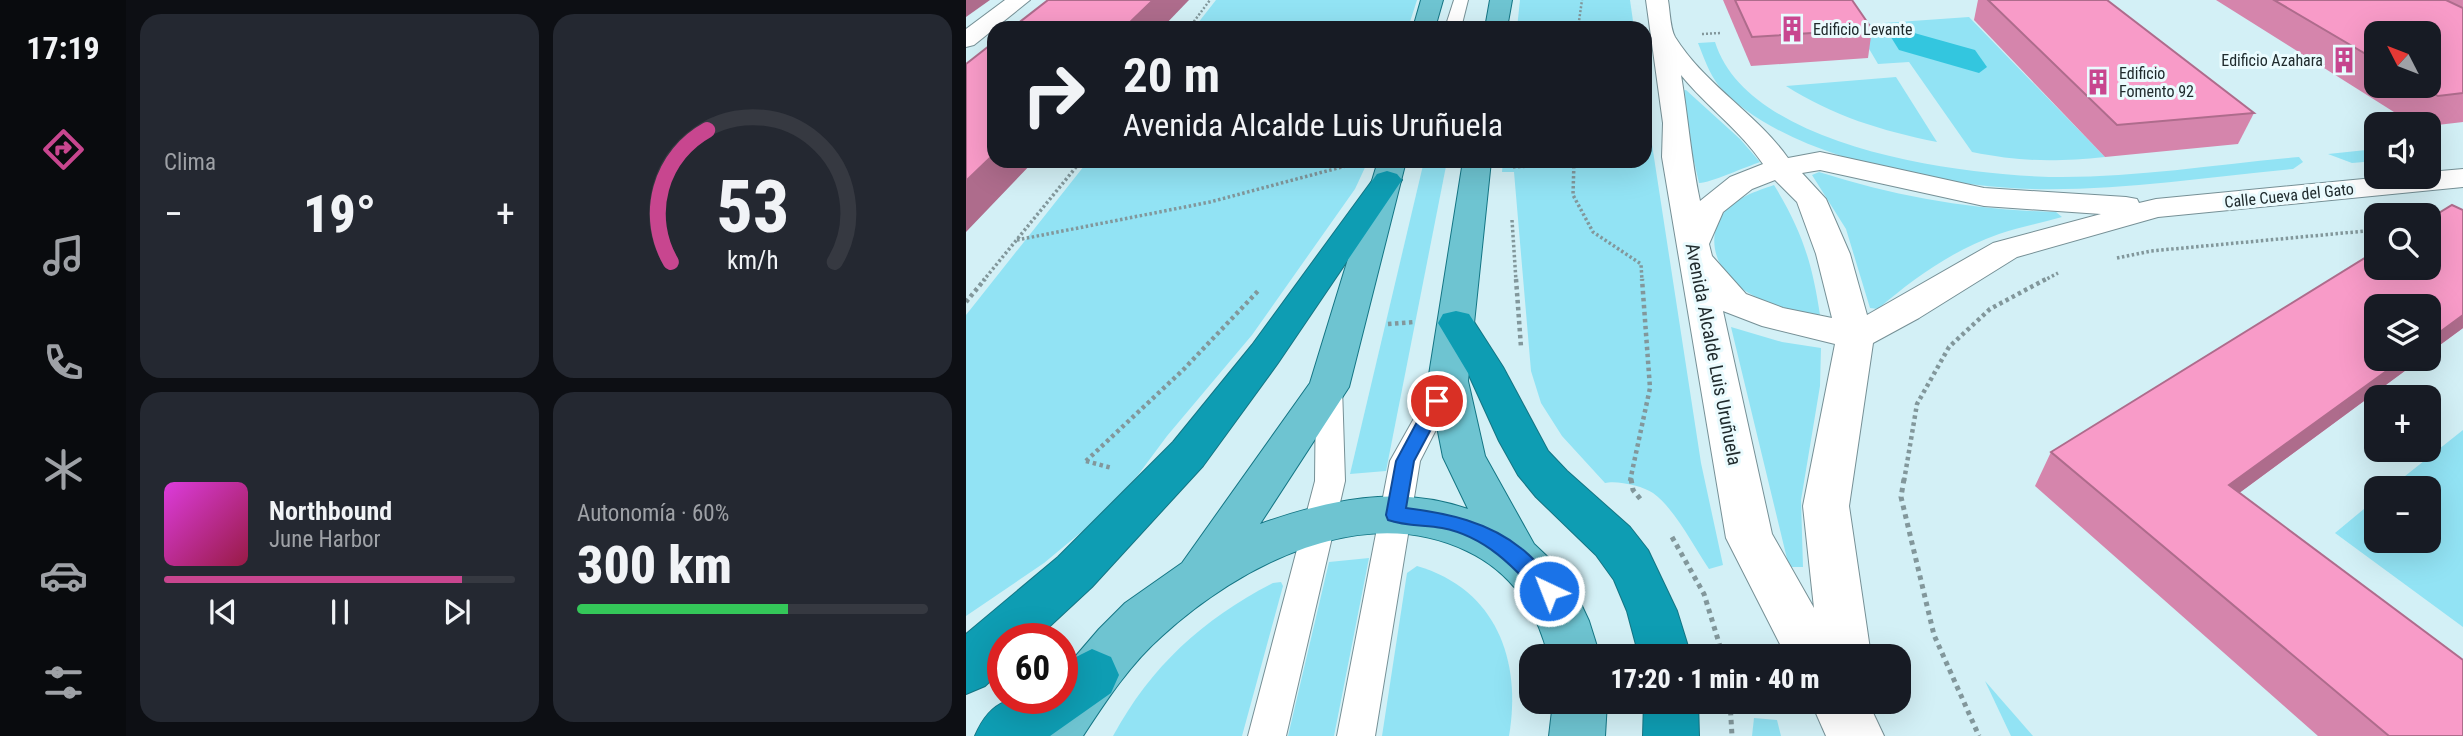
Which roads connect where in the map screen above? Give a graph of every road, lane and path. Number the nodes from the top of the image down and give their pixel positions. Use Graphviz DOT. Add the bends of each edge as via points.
graph roads {
  1 [pos="1019,0"];
  2 [pos="1210,0"];
  3 [pos="1432,0"];
  4 [pos="1461,0"];
  5 [pos="1501,0"];
  6 [pos="1582,0"];
  7 [pos="1657,0"];
  8 [pos="991,21"];
  9 [pos="1194,21"];
  10 [pos="1426,21"];
  11 [pos="1455,21"];
  12 [pos="1497,21"];
  13 [pos="1579,21"];
  14 [pos="987,24"];
  15 [pos="1664,37"];
  16 [pos="966,40"];
  17 [pos="1075,168"];
  18 [pos="1339,168"];
  19 [pos="1351,168"];
  20 [pos="1502,168"];
  21 [pos="1574,168"];
  22 [pos="1780,168"];
  23 [pos="1390,171"];
  24 [pos="1346,174"];
  25 [pos="2463,178"];
  26 [pos="2156,208"];
  27 [pos="1512,212"];
  28 [pos="2364,231"];
  29 [pos="1017,240"];
  30 [pos="1694,251"];
  31 [pos="2112,259"];
  32 [pos="2060,272"];
  33 [pos="1260,288"];
  34 [pos="966,302"];
  35 [pos="1436,322"];
  36 [pos="1386,324"];
  37 [pos="1855,337"];
  38 [pos="1521,348"];
  39 [pos="1448,381"];
  40 [pos="1329,387"];
  41 [pos="1086,460"];
  42 [pos="1632,469"];
  43 [pos="1395,515"];
  44 [pos="1320,523"];
  45 [pos="1516,556"];
  46 [pos="1199,577"];
  47 [pos="1572,644"];
  48 [pos="1662,644"];
  49 [pos="1806,644"];
  50 [pos="1843,644"];
  51 [pos="966,668"];
  52 [pos="1078,682"];
  53 [pos="1034,714"];
  54 [pos="1059,714"];
  55 [pos="1579,714"];
  56 [pos="1671,714"];
  57 [pos="1730,714"];
  58 [pos="1003,736"];
  59 [pos="1050,736"];
  60 [pos="1267,736"];
  61 [pos="1356,736"];
  62 [pos="1577,736"];
  63 [pos="1671,736"];
  64 [pos="1731,736"];
  65 [pos="1979,736"];
  1 -- 8 [label="street"];
  2 -- 9 [label="path"];
  3 -- 10 [label="main road"];
  4 -- 11 [label="lane"];
  5 -- 12 [label="main road"];
  6 -- 13 [label="path"];
  7 -- 15 [label="street, Avenida Alcalde Luis Uruñuela"];
  14 -- 16 [label="street"];
  15 -- 22 [label="street, Avenida Alcalde Luis Uruñuela" via="1706,90 1766,147"];
  15 -- 30 [label="street, Avenida Alcalde Luis Uruñuela" via="1676,157"];
  17 -- 29 [label="path"];
  18 -- 29 [label="path" via="1210,202"];
  19 -- 24 [label="path"];
  20 -- 35 [label="main road"];
  21 -- 42 [label="path" via="1573,195 1593,232 1641,264 1650,387"];
  22 -- 26 [label="street" via="1820,161 1984,197"];
  22 -- 30 [label="street" via="1741,183 1710,208"];
  22 -- 37 [label="street, Avenida Alcalde Luis Uruñuela" via="1811,199 1833,254"];
  23 -- 40 [label="main road"];
  23 -- 51 [label="highway" via="1265,354 1188,454 1075,572"];
  25 -- 26 [label="street, Calle Cueva del Gato"];
  26 -- 37 [label="street" via="2005,250"];
  27 -- 38 [label="path"];
  28 -- 31 [label="path" via="2151,251"];
  29 -- 34 [label="path"];
  30 -- 37 [label="street" via="1733,302"];
  30 -- 49 [label="street, Avenida Alcalde Luis Uruñuela" via="1749,538"];
  32 -- 65 [label="path" via="1990,309 1949,347 1917,404 1901,497 1934,635"];
  33 -- 41 [label="path" via="1183,370"];
  35 -- 36 [label="path"];
  35 -- 39 [label="main road"];
  35 -- 48 [label="highway" via="1488,373 1521,446 1536,466 1616,544 1647,598"];
  37 -- 50 [label="street, Avenida Alcalde Luis Uruñuela" via="1826,506"];
  39 -- 43 [label="lane" via="1405,461"];
  39 -- 45 [label="main road" via="1464,457"];
  40 -- 44 [label="lane" via="1330,481"];
  40 -- 46 [label="main road"];
  43 -- 44 [label="main road"];
  43 -- 45 [label="main road" via="1445,520 1483,534"];
  43 -- 61 [label="lane"];
  44 -- 46 [label="main road" via="1276,537"];
  44 -- 60 [label="lane"];
  45 -- 47 [label="main road" via="1549,591"];
  46 -- 52 [label="main road"];
  53 -- 58 [label="highway"];
  54 -- 59 [label="main road"];
  55 -- 62 [label="main road"];
  56 -- 63 [label="highway"];
  57 -- 64 [label="path"];
}
